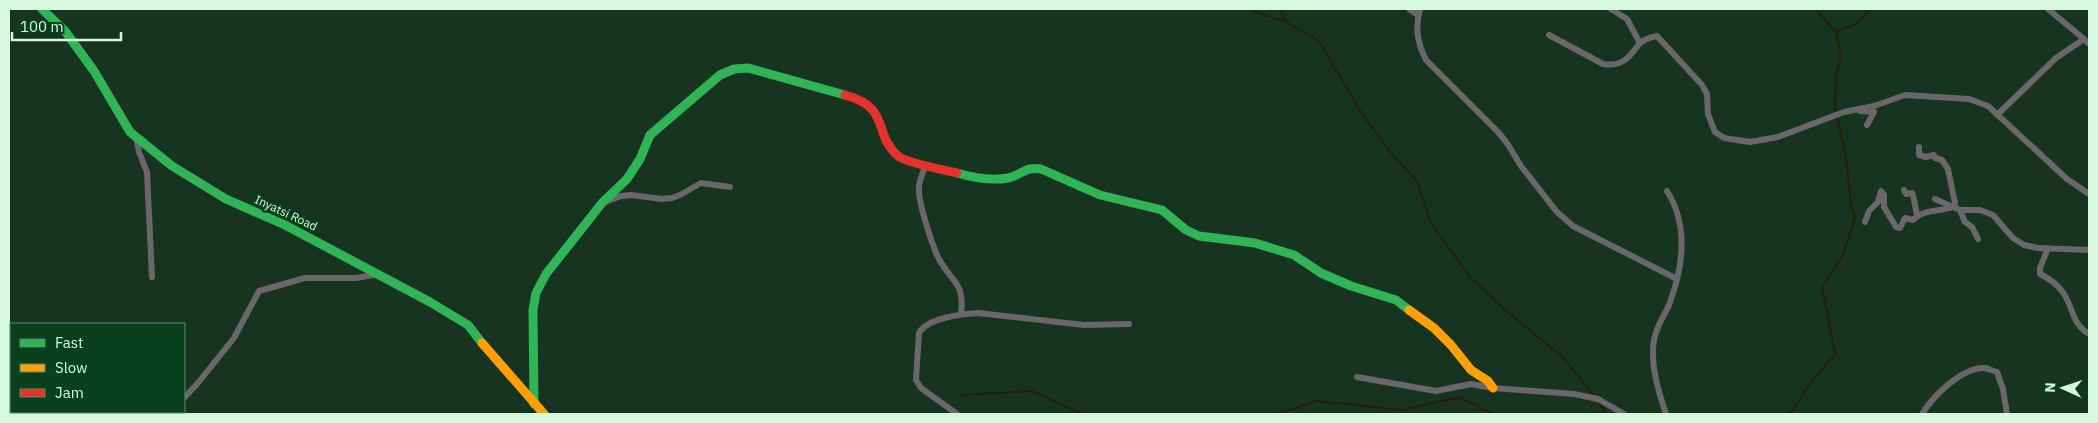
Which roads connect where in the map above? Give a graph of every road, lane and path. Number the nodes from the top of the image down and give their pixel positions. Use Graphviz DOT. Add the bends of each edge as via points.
graph roads {
  1 [pos="42,9"];
  2 [pos="1409,9"];
  3 [pos="1611,9"];
  4 [pos="2048,9"];
  5 [pos="1419,12"];
  6 [pos="1549,35"];
  7 [pos="2087,41"];
  8 [pos="1640,43"];
  9 [pos="1854,110"];
  10 [pos="1997,114"];
  11 [pos="1867,125"];
  12 [pos="136,136"];
  13 [pos="1919,147"];
  14 [pos="926,165"];
  15 [pos="730,187"];
  16 [pos="1904,190"];
  17 [pos="1667,191"];
  18 [pos="2089,194"];
  19 [pos="1935,199"];
  20 [pos="602,203"];
  21 [pos="1953,207"];
  22 [pos="1960,210"];
  23 [pos="1917,215"];
  24 [pos="1865,222"];
  25 [pos="1978,239"];
  26 [pos="2048,248"];
  27 [pos="2089,250"];
  28 [pos="379,274"];
  29 [pos="152,277"];
  30 [pos="1677,280"];
  31 [pos="961,314"];
  32 [pos="1129,324"];
  33 [pos="2089,334"];
  34 [pos="1356,377"];
  35 [pos="1493,388"];
  36 [pos="185,397"];
  37 [pos="534,404"];
  38 [pos="544,414"];
  39 [pos="958,414"];
  40 [pos="1624,414"];
  41 [pos="1666,414"];
  42 [pos="1922,414"];
  43 [pos="2007,414"];
  1 -- 12 [label="street, Inyatsi Road" via="65,31 94,71 130,132"];
  2 -- 5 [label="street"];
  3 -- 8 [label="street" via="1627,18"];
  4 -- 7 [label="street"];
  5 -- 30 [label="street" via="1416,34 1426,60 1498,132 1557,212 1573,226"];
  6 -- 8 [label="street" via="1610,65 1630,56"];
  7 -- 10 [label="street" via="2056,58"];
  8 -- 9 [label="street" via="1657,36 1662,39 1705,90 1708,114 1715,132 1724,138 1750,142 1778,137"];
  9 -- 10 [label="street" via="1905,96 1969,99 1988,106"];
  9 -- 11 [label="street" via="1874,112"];
  10 -- 18 [label="street" via="2067,179"];
  12 -- 28 [label="street, Inyatsi Road" via="172,166 226,200 285,225"];
  12 -- 29 [label="street" via="147,172"];
  13 -- 21 [label="street" via="1919,155 1934,155 1948,169 1955,203"];
  14 -- 20 [label="street" via="900,158 890,148 876,112 859,99 748,68 734,69 720,75 650,135 627,179"];
  14 -- 31 [label="street" via="919,189 921,202 939,259 961,292"];
  14 -- 35 [label="street" via="979,179 1009,178 1031,167 1041,169 1100,195 1162,210 1186,230 1199,236 1255,243 1294,255 1352,286 1396,300 1434,328 1466,365"];
  15 -- 20 [label="street" via="701,183 672,198 631,195"];
  16 -- 23 [label="street" via="1906,194 1912,193"];
  17 -- 30 [label="street" via="1673,199 1682,238"];
  19 -- 21 [label="street"];
  20 -- 37 [label="street" via="546,274 536,293 533,310"];
  21 -- 22 [label="street"];
  21 -- 23 [label="street"];
  22 -- 25 [label="street"];
  22 -- 26 [label="street" via="1980,210 1993,215 2013,238 2024,245"];
  23 -- 24 [label="street" via="1913,220 1905,218 1900,228 1896,227 1884,207 1881,191"];
  26 -- 27 [label="street"];
  26 -- 33 [label="street" via="2040,274 2063,292 2077,324"];
  28 -- 36 [label="street" via="356,278 305,278 259,291 234,338"];
  28 -- 37 [label="street, Inyatsi Road" via="468,325"];
  30 -- 41 [label="street" via="1654,337 1652,353"];
  31 -- 32 [label="street" via="978,313 1084,325"];
  31 -- 39 [label="street" via="922,328 917,342 916,368 916,380 921,388"];
  34 -- 35 [label="street" via="1436,391 1471,384"];
  35 -- 40 [label="street" via="1574,394 1598,399"];
  37 -- 38 [label="street, Inyatsi Road"];
  42 -- 43 [label="street" via="1948,384 1969,372 1985,368 1996,372"];
}
